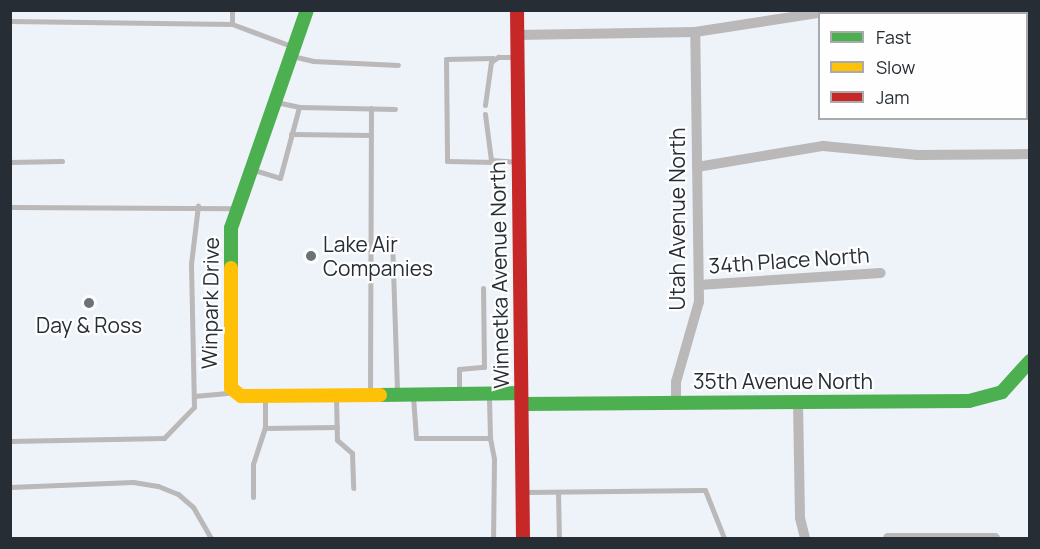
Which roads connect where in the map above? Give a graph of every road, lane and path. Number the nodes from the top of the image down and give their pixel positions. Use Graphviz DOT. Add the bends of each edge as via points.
graph roads {
  1 [pos="232,10"];
  2 [pos="307,10"];
  3 [pos="517,10"];
  4 [pos="818,12"];
  5 [pos="10,21"];
  6 [pos="232,24"];
  7 [pos="695,32"];
  8 [pos="517,35"];
  9 [pos="1028,36"];
  10 [pos="293,51"];
  11 [pos="518,57"];
  12 [pos="493,58"];
  13 [pos="1029,59"];
  14 [pos="398,65"];
  15 [pos="274,102"];
  16 [pos="485,105"];
  17 [pos="299,107"];
  18 [pos="371,108"];
  19 [pos="395,109"];
  20 [pos="485,114"];
  21 [pos="291,134"];
  22 [pos="371,135"];
  23 [pos="1029,154"];
  24 [pos="62,161"];
  25 [pos="10,162"];
  26 [pos="494,162"];
  27 [pos="519,162"];
  28 [pos="697,167"];
  29 [pos="249,168"];
  30 [pos="198,205"];
  31 [pos="10,207"];
  32 [pos="236,208"];
  33 [pos="392,239"];
  34 [pos="881,273"];
  35 [pos="699,285"];
  36 [pos="483,288"];
  37 [pos="1029,361"];
  38 [pos="235,392"];
  39 [pos="459,394"];
  40 [pos="489,394"];
  41 [pos="370,395"];
  42 [pos="397,395"];
  43 [pos="413,395"];
  44 [pos="194,396"];
  45 [pos="265,396"];
  46 [pos="336,396"];
  47 [pos="521,399"];
  48 [pos="798,402"];
  49 [pos="676,403"];
  50 [pos="337,427"];
  51 [pos="265,428"];
  52 [pos="490,438"];
  53 [pos="10,441"];
  54 [pos="10,487"];
  55 [pos="353,488"];
  56 [pos="524,492"];
  57 [pos="558,492"];
  58 [pos="253,497"];
  59 [pos="211,538"];
  60 [pos="493,538"];
  61 [pos="523,538"];
  62 [pos="559,538"];
  63 [pos="724,538"];
  64 [pos="805,538"];
  65 [pos="888,538"];
  66 [pos="995,538"];
  1 -- 6 [label="lane"];
  2 -- 10 [label="street, Winpark Drive"];
  3 -- 8 [label="street, Winnetka Avenue North"];
  4 -- 7 [label="street"];
  5 -- 6 [label="lane"];
  6 -- 10 [label="lane"];
  7 -- 8 [label="street"];
  7 -- 28 [label="street, Utah Avenue North"];
  8 -- 11 [label="street, Winnetka Avenue North"];
  9 -- 13 [label="street"];
  10 -- 14 [label="lane" via="313,61"];
  10 -- 15 [label="street, Winpark Drive"];
  11 -- 12 [label="lane"];
  11 -- 27 [label="street, Winnetka Avenue North"];
  12 -- 16 [label="lane"];
  12 -- 26 [label="lane" via="446,59 447,161"];
  15 -- 17 [label="lane"];
  15 -- 29 [label="street, Winpark Drive"];
  17 -- 18 [label="lane"];
  17 -- 21 [label="lane"];
  18 -- 19 [label="lane"];
  18 -- 22 [label="lane"];
  20 -- 26 [label="lane" via="488,155"];
  21 -- 22 [label="lane"];
  21 -- 29 [label="lane" via="280,178"];
  22 -- 41 [label="lane"];
  23 -- 28 [label="street" via="918,155 822,146"];
  24 -- 25 [label="lane"];
  26 -- 27 [label="lane"];
  27 -- 47 [label="street, Winnetka Avenue North"];
  28 -- 35 [label="street, Utah Avenue North"];
  29 -- 32 [label="street, Winpark Drive"];
  30 -- 31 [label="lane"];
  30 -- 32 [label="lane"];
  30 -- 44 [label="lane" via="191,264"];
  32 -- 38 [label="street, Winpark Drive" via="229,248 230,381"];
  33 -- 42 [label="lane"];
  34 -- 35 [label="street, 34th Place North"];
  35 -- 49 [label="street, Utah Avenue North" via="698,315 681,361"];
  36 -- 39 [label="lane" via="484,367 459,369"];
  37 -- 48 [label="street, 35th Avenue North" via="1015,382 986,399"];
  38 -- 44 [label="lane"];
  38 -- 45 [label="street, Winpark Drive"];
  39 -- 40 [label="street, Winpark Drive"];
  39 -- 43 [label="street, Winpark Drive"];
  40 -- 47 [label="street, Winpark Drive"];
  40 -- 52 [label="lane"];
  41 -- 42 [label="street, Winpark Drive"];
  41 -- 46 [label="street, Winpark Drive"];
  42 -- 43 [label="street, Winpark Drive"];
  43 -- 52 [label="lane" via="416,438"];
  44 -- 53 [label="lane" via="194,407 164,438"];
  45 -- 46 [label="street, Winpark Drive"];
  45 -- 51 [label="lane"];
  46 -- 50 [label="lane"];
  47 -- 49 [label="street, 35th Avenue North"];
  47 -- 56 [label="street, Winnetka Avenue North"];
  48 -- 49 [label="street, 35th Avenue North"];
  48 -- 64 [label="street" via="800,518"];
  50 -- 51 [label="lane"];
  50 -- 55 [label="lane" via="337,440 352,453"];
  51 -- 58 [label="lane" via="253,464"];
  52 -- 60 [label="lane" via="494,459"];
  54 -- 59 [label="lane" via="132,482 158,486 178,494 194,507"];
  56 -- 57 [label="lane"];
  56 -- 61 [label="street, Winnetka Avenue North"];
  57 -- 62 [label="lane"];
  57 -- 63 [label="lane" via="705,490"];
  65 -- 66 [label="street"];
}
